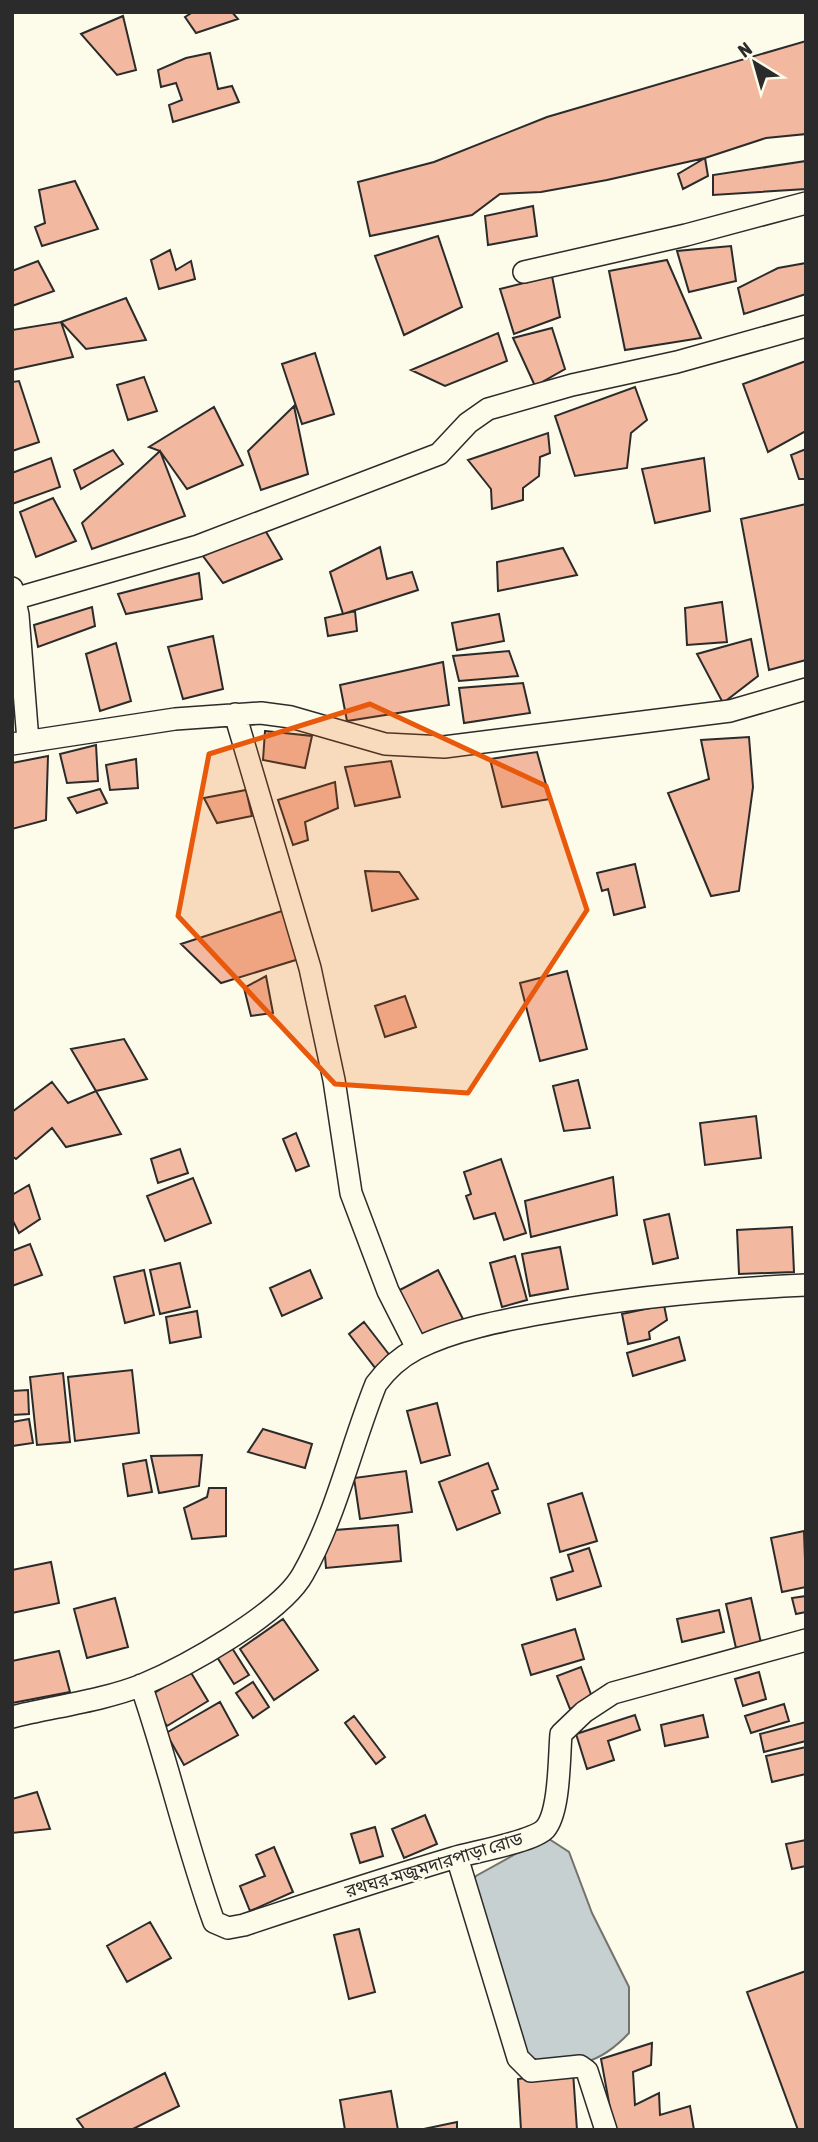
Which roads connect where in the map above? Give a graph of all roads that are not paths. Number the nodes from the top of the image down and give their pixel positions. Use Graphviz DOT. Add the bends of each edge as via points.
graph roads {
  1 [pos="806,203"];
  2 [pos="524,272"];
  3 [pos="806,326"];
  4 [pos="13,594"];
  5 [pos="806,689"];
  6 [pos="235,714"];
  7 [pos="20,743"];
  8 [pos="806,1285"];
  9 [pos="417,1349"];
  10 [pos="806,1640"];
  11 [pos="141,1685"];
  12 [pos="12,1717"];
  13 [pos="457,1857"];
  14 [pos="607,2130"];
  1 -- 2 [label="street"];
  3 -- 4 [label="street" via="488,409 468,422 439,454 198,546"];
  4 -- 7 [label="street"];
  5 -- 6 [label="street" via="730,711 444,747 373,741 291,717"];
  6 -- 7 [label="street"];
  6 -- 9 [label="street" via="310,968 334,1080 351,1193 388,1291"];
  8 -- 9 [label="street" via="702,1290 593,1304 481,1326"];
  9 -- 11 [label="street" via="389,1367 376,1384 303,1576 265,1613"];
  10 -- 13 [label="street, রথঘর-মজুমদারপাড়া রোড" via="613,1693 561,1734 555,1799 544,1830"];
  11 -- 12 [label="street"];
  11 -- 13 [label="street, রথঘর-মজুমদারপাড়া রোড" via="214,1922 228,1928 244,1926"];
  13 -- 14 [label="street" via="518,2058 531,2071 580,2066 587,2071"];
}
